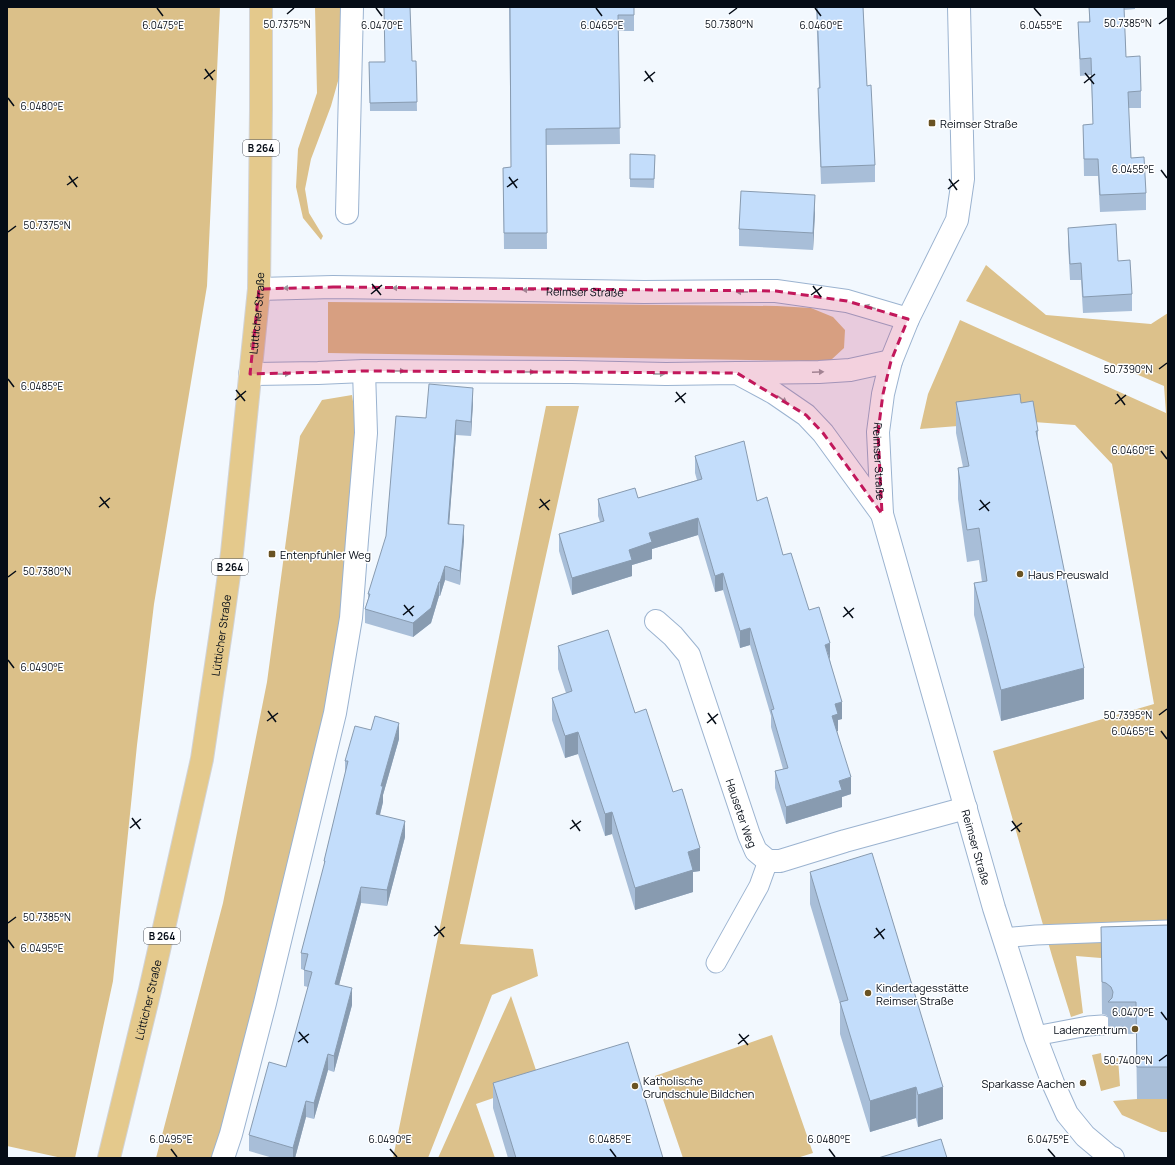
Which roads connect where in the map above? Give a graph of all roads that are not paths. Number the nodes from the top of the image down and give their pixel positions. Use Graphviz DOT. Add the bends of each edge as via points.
graph roads {
  1 [pos="261,7"];
  2 [pos="352,7"];
  3 [pos="959,7"];
  4 [pos="347,213"];
  5 [pos="258,289"];
  6 [pos="908,318"];
  7 [pos="891,362"];
  8 [pos="364,371"];
  9 [pos="737,373"];
  10 [pos="250,374"];
  11 [pos="882,514"];
  12 [pos="656,621"];
  13 [pos="966,808"];
  14 [pos="768,861"];
  15 [pos="1168,930"];
  16 [pos="1003,938"];
  17 [pos="716,964"];
  18 [pos="1102,1025"];
  19 [pos="1035,1036"];
  20 [pos="109,1158"];
  21 [pos="223,1158"];
  22 [pos="1113,1158"];
  1 -- 5 [label="main road, Lütticher Straße / B 264"];
  2 -- 4 [label="street"];
  3 -- 6 [label="street, Reimser Straße" via="963,180 957,220"];
  6 -- 5 [label="street, Reimser Straße, one-way" via="847,300 776,291 644,292 333,287"];
  5 -- 10 [label="main road, Lütticher Straße / B 264"];
  6 -- 7 [label="street, Reimser Straße"];
  9 -- 7 [label="street, Reimser Straße, one-way" via="819,372"];
  7 -- 11 [label="street, Reimser Straße" via="883,394 878,432"];
  8 -- 9 [label="street, Reimser Straße, one-way"];
  10 -- 8 [label="street, Reimser Straße, one-way"];
  8 -- 21 [label="street" via="366,433 351,618 335,713 266,1003"];
  9 -- 11 [label="street, Reimser Straße, one-way" via="774,393 806,416 823,433"];
  10 -- 20 [label="main road, Lütticher Straße / B 264" via="232,554 202,758"];
  11 -- 13 [label="street, Reimser Straße"];
  12 -- 14 [label="street, Hauseter Weg" via="690,655 749,836 756,851"];
  13 -- 14 [label="street" via="780,861"];
  13 -- 16 [label="street, Reimser Straße"];
  14 -- 17 [label="lane" via="759,886"];
  15 -- 16 [label="lane"];
  16 -- 19 [label="street, Reimser Straße"];
  18 -- 19 [label="lane"];
  19 -- 22 [label="street, Reimser Straße" via="1067,1114 1086,1136"];
}
